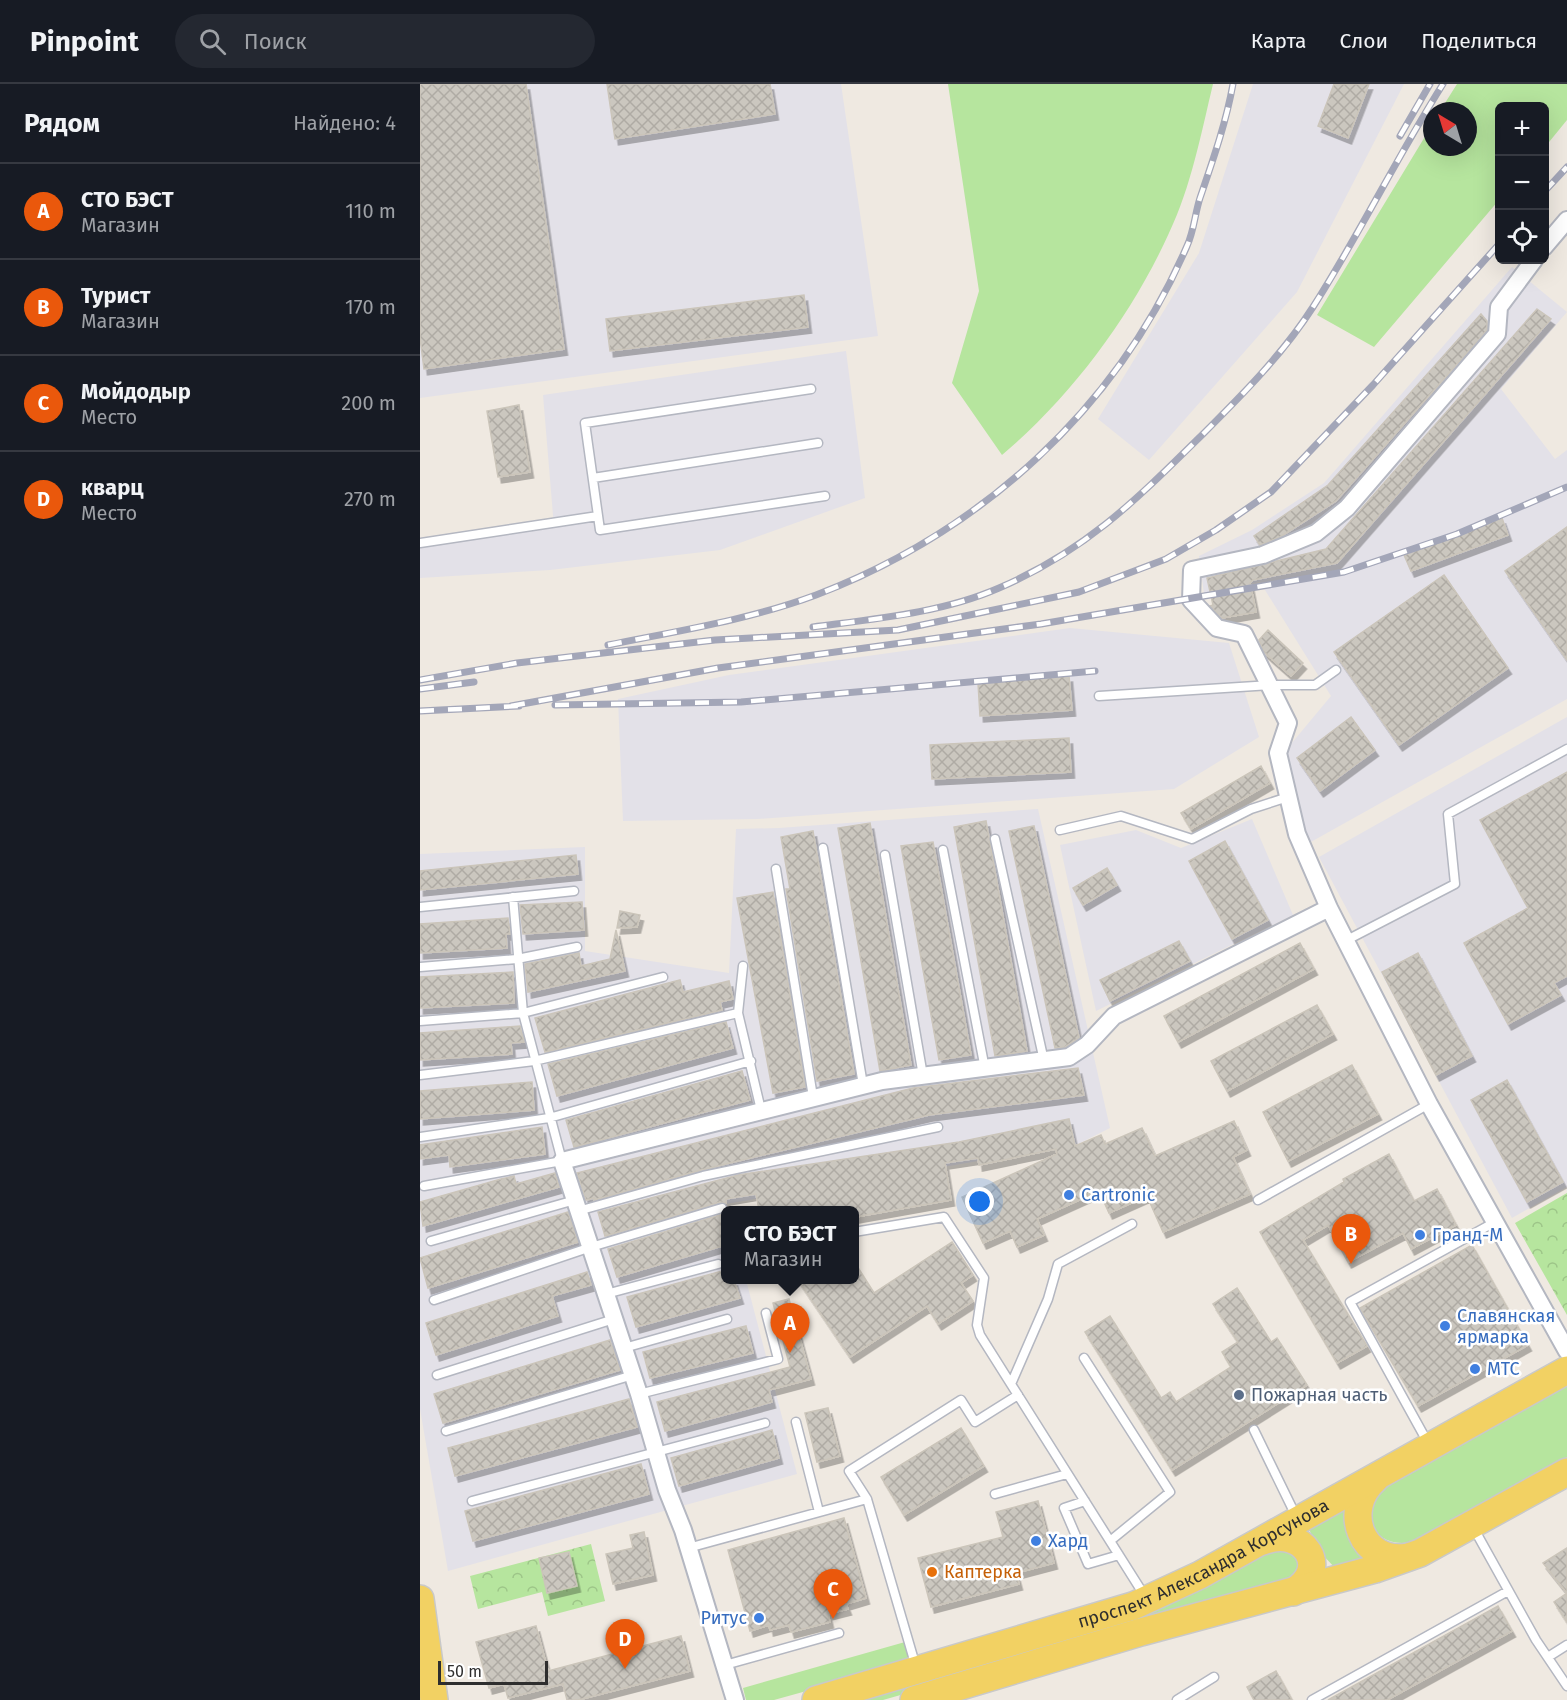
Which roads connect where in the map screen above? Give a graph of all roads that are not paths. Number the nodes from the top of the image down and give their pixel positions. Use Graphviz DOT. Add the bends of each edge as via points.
graph roads {
  1 [pos="1567,220"];
  2 [pos="1549,242"];
  3 [pos="1531,264"];
  4 [pos="811,388"];
  5 [pos="818,443"];
  6 [pos="593,478"];
  7 [pos="825,496"];
  8 [pos="598,516"];
  9 [pos="420,543"];
  10 [pos="1336,670"];
  11 [pos="1271,685"];
  12 [pos="1099,696"];
  13 [pos="1567,749"];
  14 [pos="1288,797"];
  15 [pos="1060,830"];
  16 [pos="995,839"];
  17 [pos="824,848"];
  18 [pos="943,850"];
  19 [pos="885,855"];
  20 [pos="776,869"];
  21 [pos="574,891"];
  22 [pos="513,897"];
  23 [pos="420,907"];
  24 [pos="1329,908"];
  25 [pos="1345,941"];
  26 [pos="577,947"];
  27 [pos="517,959"];
  28 [pos="742,966"];
  29 [pos="420,967"];
  30 [pos="663,977"];
  31 [pos="523,1013"];
  32 [pos="738,1013"];
  33 [pos="420,1021"];
  34 [pos="534,1061"];
  35 [pos="751,1061"];
  36 [pos="1044,1061"];
  37 [pos="985,1069"];
  38 [pos="420,1075"];
  39 [pos="923,1076"];
  40 [pos="863,1085"];
  41 [pos="813,1097"];
  42 [pos="1429,1104"];
  43 [pos="761,1110"];
  44 [pos="549,1118"];
  45 [pos="938,1127"];
  46 [pos="420,1137"];
  47 [pos="562,1161"];
  48 [pos="424,1185"];
  49 [pos="1258,1200"];
  50 [pos="576,1205"];
  51 [pos="721,1208"];
  52 [pos="1495,1222"];
  53 [pos="1132,1224"];
  54 [pos="859,1231"];
  55 [pos="431,1241"];
  56 [pos="591,1247"];
  57 [pos="718,1264"];
  58 [pos="606,1294"];
  59 [pos="434,1300"];
  60 [pos="766,1313"];
  61 [pos="727,1318"];
  62 [pos="614,1319"];
  63 [pos="624,1348"];
  64 [pos="1567,1351"];
  65 [pos="1084,1358"];
  66 [pos="1567,1371"];
  67 [pos="437,1375"];
  68 [pos="633,1375"];
  69 [pos="1011,1384"];
  70 [pos="639,1394"];
  71 [pos="1018,1395"];
  72 [pos="796,1422"];
  73 [pos="765,1423"];
  74 [pos="1254,1430"];
  75 [pos="447,1431"];
  76 [pos="1431,1447"];
  77 [pos="655,1451"];
  78 [pos="1567,1472"];
  79 [pos="1067,1474"];
  80 [pos="1378,1477"];
  81 [pos="995,1494"];
  82 [pos="867,1499"];
  83 [pos="472,1501"];
  84 [pos="1085,1501"];
  85 [pos="819,1512"];
  86 [pos="1298,1520"];
  87 [pos="1471,1524"];
  88 [pos="1110,1541"];
  89 [pos="1257,1543"];
  90 [pos="688,1548"];
  91 [pos="1119,1555"];
  92 [pos="1412,1556"];
  93 [pos="1508,1591"];
  94 [pos="1293,1592"];
  95 [pos="420,1599"];
  96 [pos="1148,1600"];
  97 [pos="840,1633"];
  98 [pos="1567,1645"];
  99 [pos="1548,1657"];
  100 [pos="725,1665"];
  101 [pos="917,1670"];
  102 [pos="1214,1677"];
  103 [pos="1567,1686"];
  104 [pos="434,1700"];
  105 [pos="735,1700"];
  106 [pos="816,1700"];
  107 [pos="914,1700"];
  108 [pos="1177,1700"];
  109 [pos="1311,1700"];
  1 -- 2 [label="street"];
  3 -- 11 [label="street" via="1499,307 1497,334 1347,508 1316,533 1263,555 1192,570 1191,600 1217,628 1244,634"];
  4 -- 6 [label="lane" via="585,423"];
  5 -- 6 [label="lane"];
  6 -- 8 [label="lane"];
  7 -- 8 [label="lane" via="600,530"];
  8 -- 9 [label="lane"];
  10 -- 11 [label="lane" via="1315,685"];
  11 -- 12 [label="lane"];
  11 -- 14 [label="street" via="1288,723 1278,753"];
  13 -- 25 [label="lane" via="1448,814 1455,884"];
  14 -- 15 [label="lane" via="1251,809 1192,839 1120,816"];
  14 -- 24 [label="street" via="1297,834"];
  16 -- 36 [label="lane"];
  17 -- 40 [label="lane"];
  18 -- 37 [label="lane"];
  19 -- 39 [label="lane"];
  20 -- 41 [label="lane"];
  21 -- 22 [label="lane"];
  22 -- 23 [label="lane"];
  22 -- 27 [label="lane"];
  24 -- 25 [label="street"];
  24 -- 36 [label="street" via="1114,1016 1069,1057"];
  25 -- 42 [label="street"];
  26 -- 27 [label="lane"];
  27 -- 29 [label="lane"];
  27 -- 31 [label="lane"];
  28 -- 32 [label="lane"];
  30 -- 31 [label="lane"];
  31 -- 33 [label="lane"];
  31 -- 34 [label="lane"];
  32 -- 34 [label="lane"];
  32 -- 35 [label="lane"];
  34 -- 38 [label="lane"];
  34 -- 44 [label="lane"];
  35 -- 43 [label="lane"];
  35 -- 44 [label="lane"];
  36 -- 37 [label="street"];
  37 -- 39 [label="street"];
  39 -- 40 [label="street"];
  40 -- 41 [label="street"];
  41 -- 43 [label="street"];
  42 -- 49 [label="lane"];
  42 -- 52 [label="street"];
  43 -- 47 [label="street"];
  44 -- 46 [label="lane"];
  44 -- 47 [label="lane"];
  45 -- 50 [label="lane"];
  47 -- 48 [label="lane"];
  47 -- 50 [label="street"];
  50 -- 55 [label="lane"];
  50 -- 56 [label="street"];
  51 -- 56 [label="lane"];
  52 -- 64 [label="street"];
  52 -- 76 [label="lane" via="1350,1302"];
  53 -- 69 [label="lane" via="1059,1264"];
  54 -- 69 [label="lane" via="944,1217 984,1278 977,1325"];
  56 -- 58 [label="street"];
  56 -- 59 [label="lane"];
  57 -- 58 [label="lane"];
  58 -- 62 [label="street"];
  60 -- 70 [label="lane" via="778,1359"];
  61 -- 63 [label="lane"];
  62 -- 63 [label="street"];
  62 -- 67 [label="lane"];
  63 -- 68 [label="street"];
  65 -- 88 [label="lane" via="1170,1492"];
  66 -- 76 [label="main road, проспект Александра Корсунова"];
  68 -- 70 [label="street"];
  68 -- 75 [label="lane"];
  69 -- 71 [label="lane"];
  70 -- 77 [label="street"];
  71 -- 79 [label="lane"];
  71 -- 82 [label="lane" via="975,1422 961,1400 849,1471"];
  72 -- 85 [label="lane"];
  73 -- 77 [label="lane"];
  74 -- 86 [label="lane"];
  76 -- 80 [label="main road, проспект Александра Корсунова"];
  77 -- 83 [label="lane"];
  77 -- 90 [label="street"];
  78 -- 87 [label="main road, проспект Александра Корсунова"];
  79 -- 81 [label="lane"];
  79 -- 84 [label="lane"];
  80 -- 86 [label="main road, проспект Александра Корсунова"];
  80 -- 92 [label="main road" via="1366,1487 1358,1502 1357,1519 1362,1535 1373,1548 1388,1556"];
  82 -- 85 [label="lane"];
  82 -- 101 [label="lane"];
  84 -- 88 [label="lane"];
  84 -- 91 [label="lane" via="1064,1508 1088,1564"];
  85 -- 90 [label="lane"];
  86 -- 89 [label="main road, проспект Александра Корсунова"];
  87 -- 92 [label="main road, проспект Александра Корсунова"];
  87 -- 93 [label="lane"];
  88 -- 91 [label="lane"];
  89 -- 94 [label="main road" via="1284,1536 1304,1545 1312,1565 1303,1587"];
  89 -- 96 [label="main road, проспект Александра Корсунова"];
  90 -- 100 [label="street"];
  91 -- 96 [label="lane"];
  92 -- 94 [label="main road, проспект Александра Корсунова"];
  93 -- 99 [label="lane"];
  93 -- 109 [label="lane"];
  94 -- 107 [label="main road, проспект Александра Корсунова" via="1141,1632"];
  95 -- 104 [label="main road"];
  96 -- 101 [label="main road, проспект Александра Корсунова"];
  97 -- 100 [label="lane"];
  98 -- 99 [label="lane"];
  99 -- 103 [label="lane"];
  100 -- 105 [label="street"];
  101 -- 106 [label="main road, проспект Александра Корсунова"];
  102 -- 108 [label="lane"];
}
